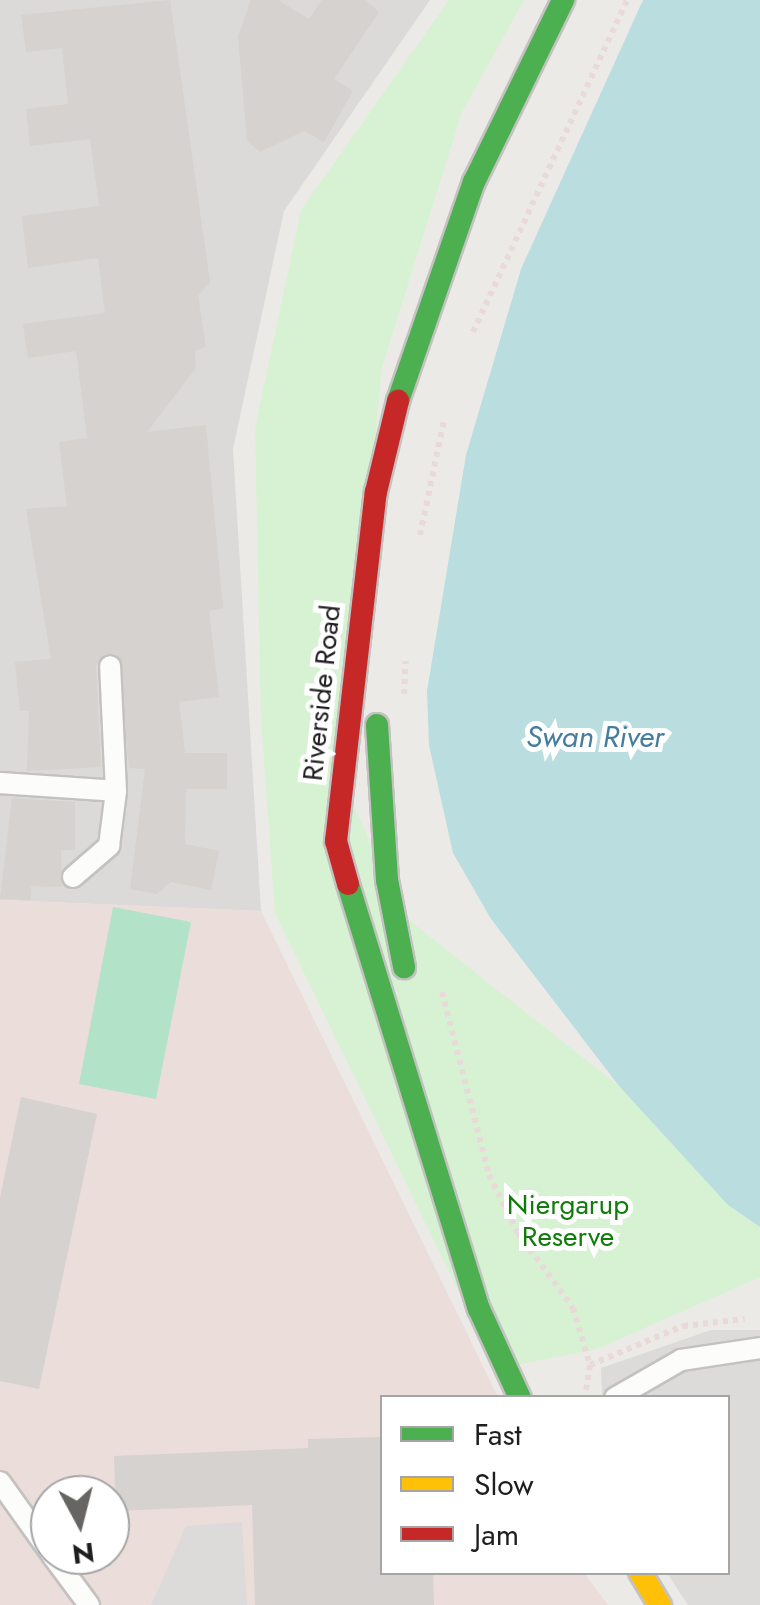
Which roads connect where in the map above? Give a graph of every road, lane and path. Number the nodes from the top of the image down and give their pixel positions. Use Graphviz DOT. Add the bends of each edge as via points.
graph roads {
  1 [pos="563,0"];
  2 [pos="587,0"];
  3 [pos="627,0"];
  4 [pos="469,343"];
  5 [pos="446,413"];
  6 [pos="419,540"];
  7 [pos="406,652"];
  8 [pos="110,666"];
  9 [pos="404,708"];
  10 [pos="0,783"];
  11 [pos="116,790"];
  12 [pos="73,877"];
  13 [pos="440,985"];
  14 [pos="490,1257"];
  15 [pos="760,1348"];
  16 [pos="519,1395"];
  17 [pos="585,1395"];
  18 [pos="620,1395"];
  19 [pos="0,1482"];
  20 [pos="30,1524"];
  21 [pos="67,1575"];
  22 [pos="642,1575"];
  23 [pos="88,1605"];
  24 [pos="660,1605"];
  1 -- 16 [label="street, Riverside Road" via="474,182 402,385 376,492 336,842 423,1141 480,1309"];
  2 -- 14 [label="street, Riverside Road" via="488,201 446,316 382,616 377,765 387,880 413,1006"];
  3 -- 4 [label="path" via="501,256"];
  5 -- 6 [label="path"];
  7 -- 9 [label="path"];
  8 -- 11 [label="lane"];
  10 -- 11 [label="lane"];
  11 -- 12 [label="lane" via="108,846"];
  13 -- 17 [label="path" via="489,1175 518,1232 573,1308 590,1365"];
  15 -- 18 [label="lane" via="681,1360"];
  19 -- 20 [label="lane"];
  21 -- 23 [label="lane"];
  22 -- 24 [label="street"];
}
